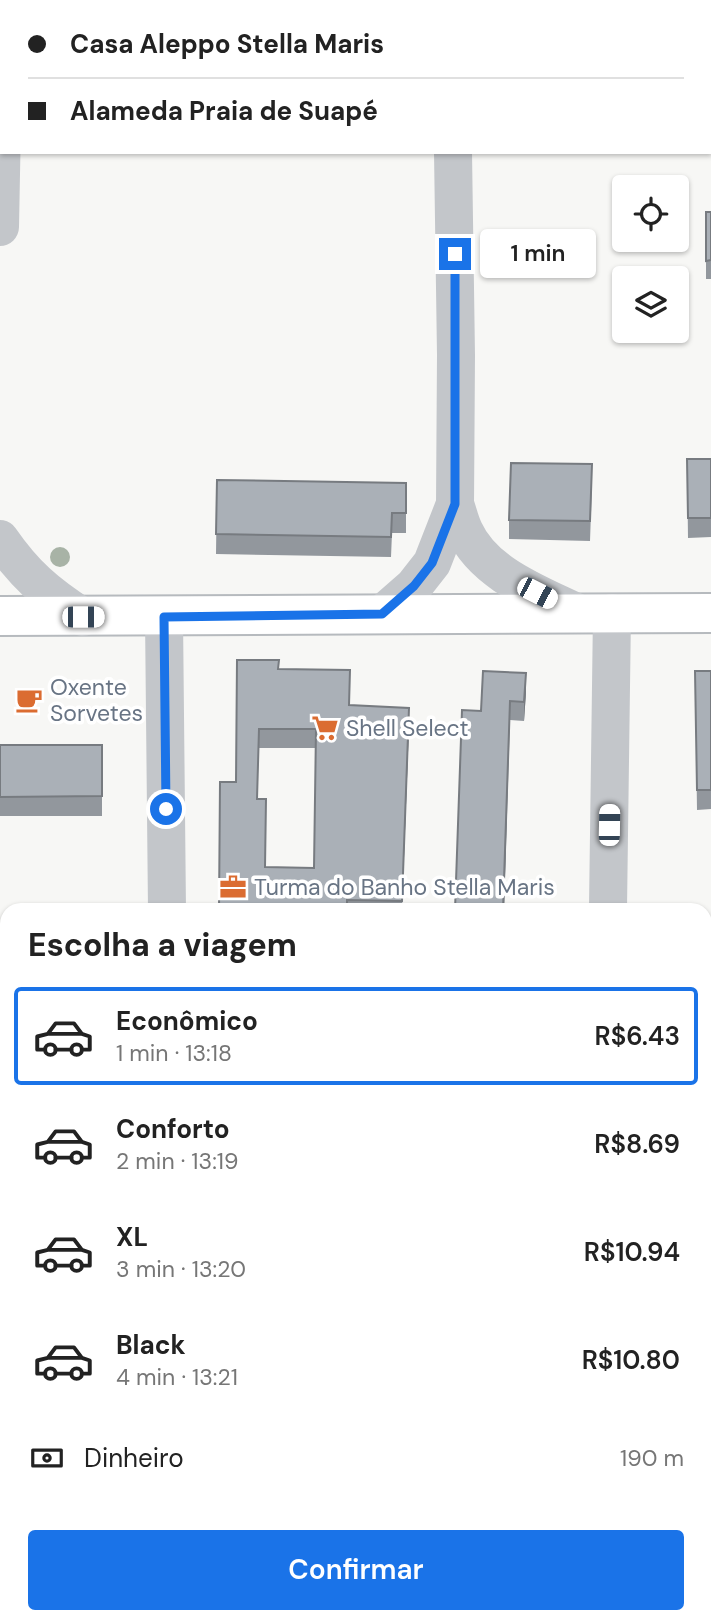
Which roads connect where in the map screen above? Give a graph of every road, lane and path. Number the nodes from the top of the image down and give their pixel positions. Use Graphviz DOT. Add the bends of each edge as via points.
graph roads {
  1 [pos="1,154"];
  2 [pos="453,154"];
  3 [pos="0,227"];
  4 [pos="455,504"];
  5 [pos="0,539"];
  6 [pos="595,613"];
  7 [pos="711,613"];
  8 [pos="382,614"];
  9 [pos="0,616"];
  10 [pos="83,617"];
  11 [pos="164,617"];
  12 [pos="167,903"];
  13 [pos="608,903"];
  1 -- 3 [label="street"];
  2 -- 4 [label="street"];
  4 -- 6 [label="street" via="465,532 482,556 508,578"];
  4 -- 8 [label="street" via="432,563"];
  5 -- 10 [label="street" via="18,565 49,595"];
  6 -- 7 [label="main road"];
  6 -- 8 [label="main road"];
  6 -- 13 [label="street"];
  8 -- 11 [label="main road"];
  9 -- 10 [label="main road"];
  10 -- 11 [label="main road"];
  11 -- 12 [label="street"];
}
